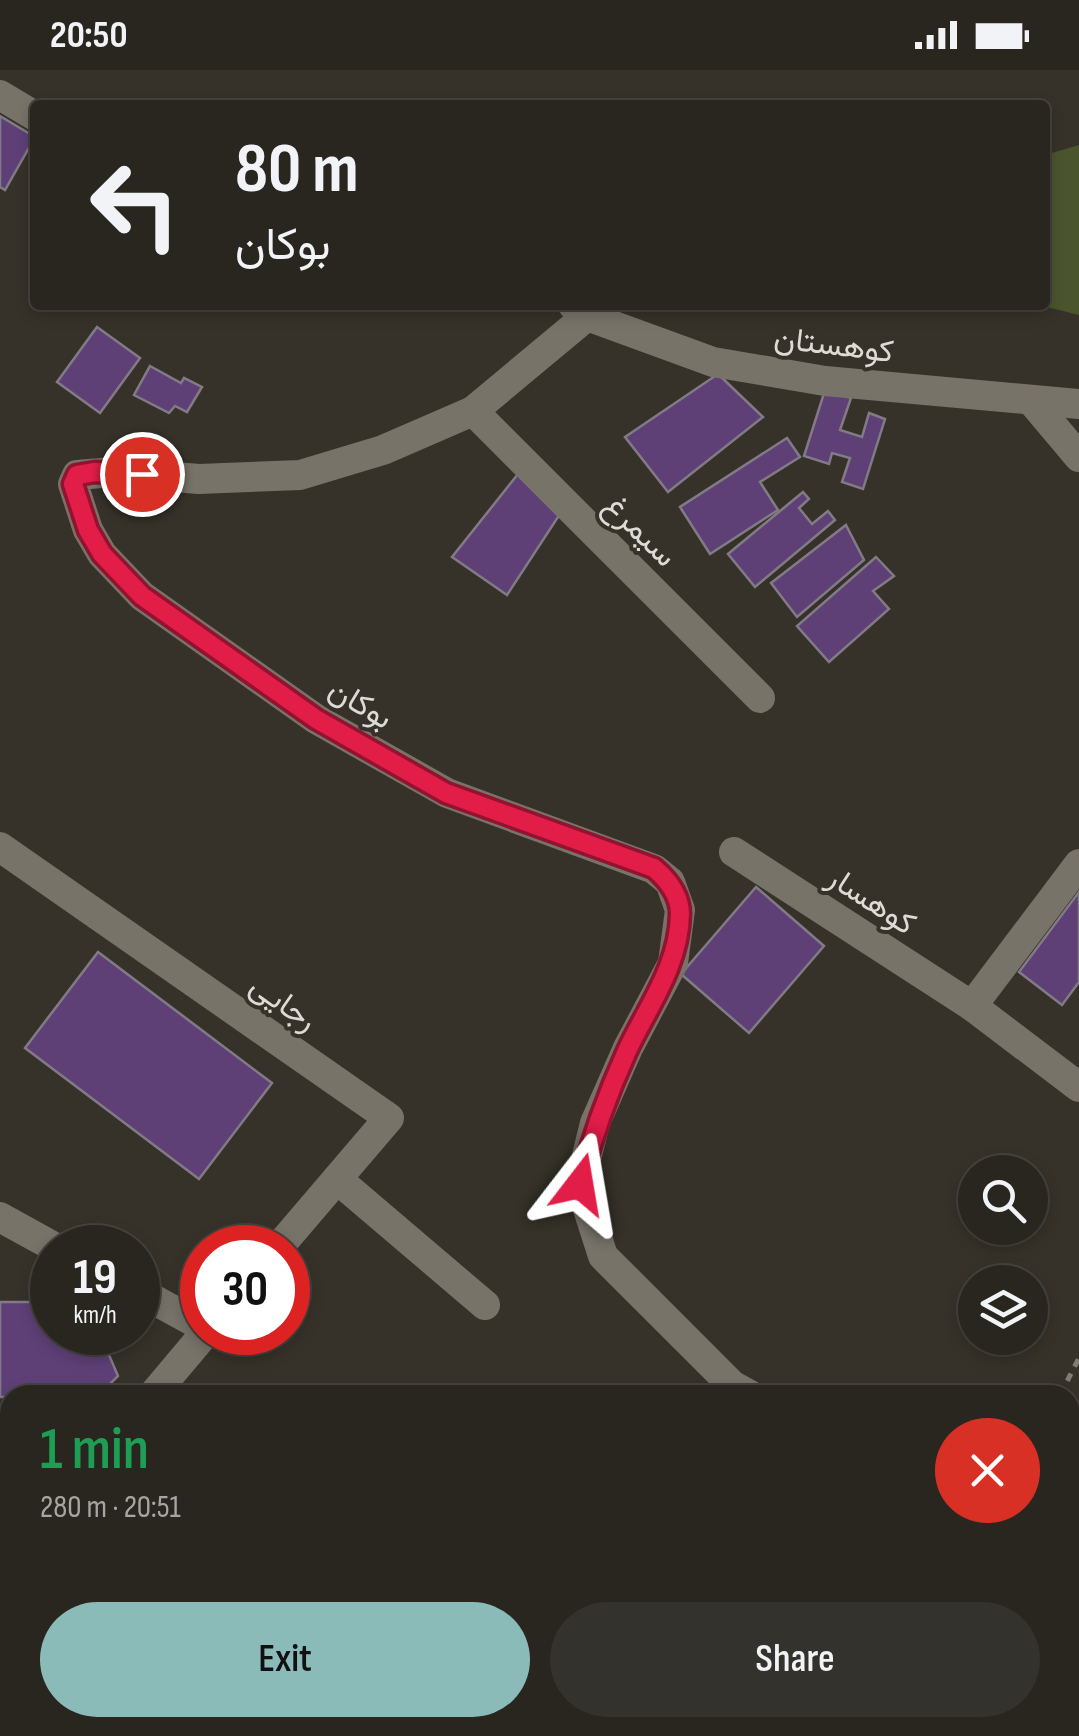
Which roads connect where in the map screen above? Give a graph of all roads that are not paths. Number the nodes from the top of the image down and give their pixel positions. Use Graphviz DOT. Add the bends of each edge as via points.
graph roads {
  1 [pos="0,95"];
  2 [pos="30,113"];
  3 [pos="580,311"];
  4 [pos="1030,400"];
  5 [pos="1079,404"];
  6 [pos="473,411"];
  7 [pos="1079,457"];
  8 [pos="760,698"];
  9 [pos="0,847"];
  10 [pos="734,852"];
  11 [pos="1079,864"];
  12 [pos="972,1006"];
  13 [pos="1079,1087"];
  14 [pos="337,1179"];
  15 [pos="0,1217"];
  16 [pos="298,1225"];
  17 [pos="30,1234"];
  18 [pos="484,1306"];
  19 [pos="184,1355"];
  20 [pos="161,1385"];
  21 [pos="732,1385"];
  1 -- 2 [label="street"];
  3 -- 4 [label="street, کوهستان" via="713,362 825,381"];
  3 -- 6 [label="street, بوکان"];
  4 -- 5 [label="street, کوهستان"];
  4 -- 7 [label="street"];
  6 -- 8 [label="street, سیمرغ"];
  6 -- 21 [label="street, بوکان" via="384,450 300,475 199,479 95,472 77,475 73,484 102,554 142,596 316,719 446,793 654,868 670,882 680,910 673,963 595,1123 580,1184 603,1256"];
  9 -- 14 [label="street, رجایی" via="388,1118"];
  10 -- 12 [label="street, کوهسار"];
  11 -- 12 [label="street"];
  12 -- 13 [label="street, کوهسار"];
  14 -- 16 [label="street, رجایی"];
  14 -- 18 [label="street"];
  15 -- 17 [label="street"];
  19 -- 20 [label="street"];
}
